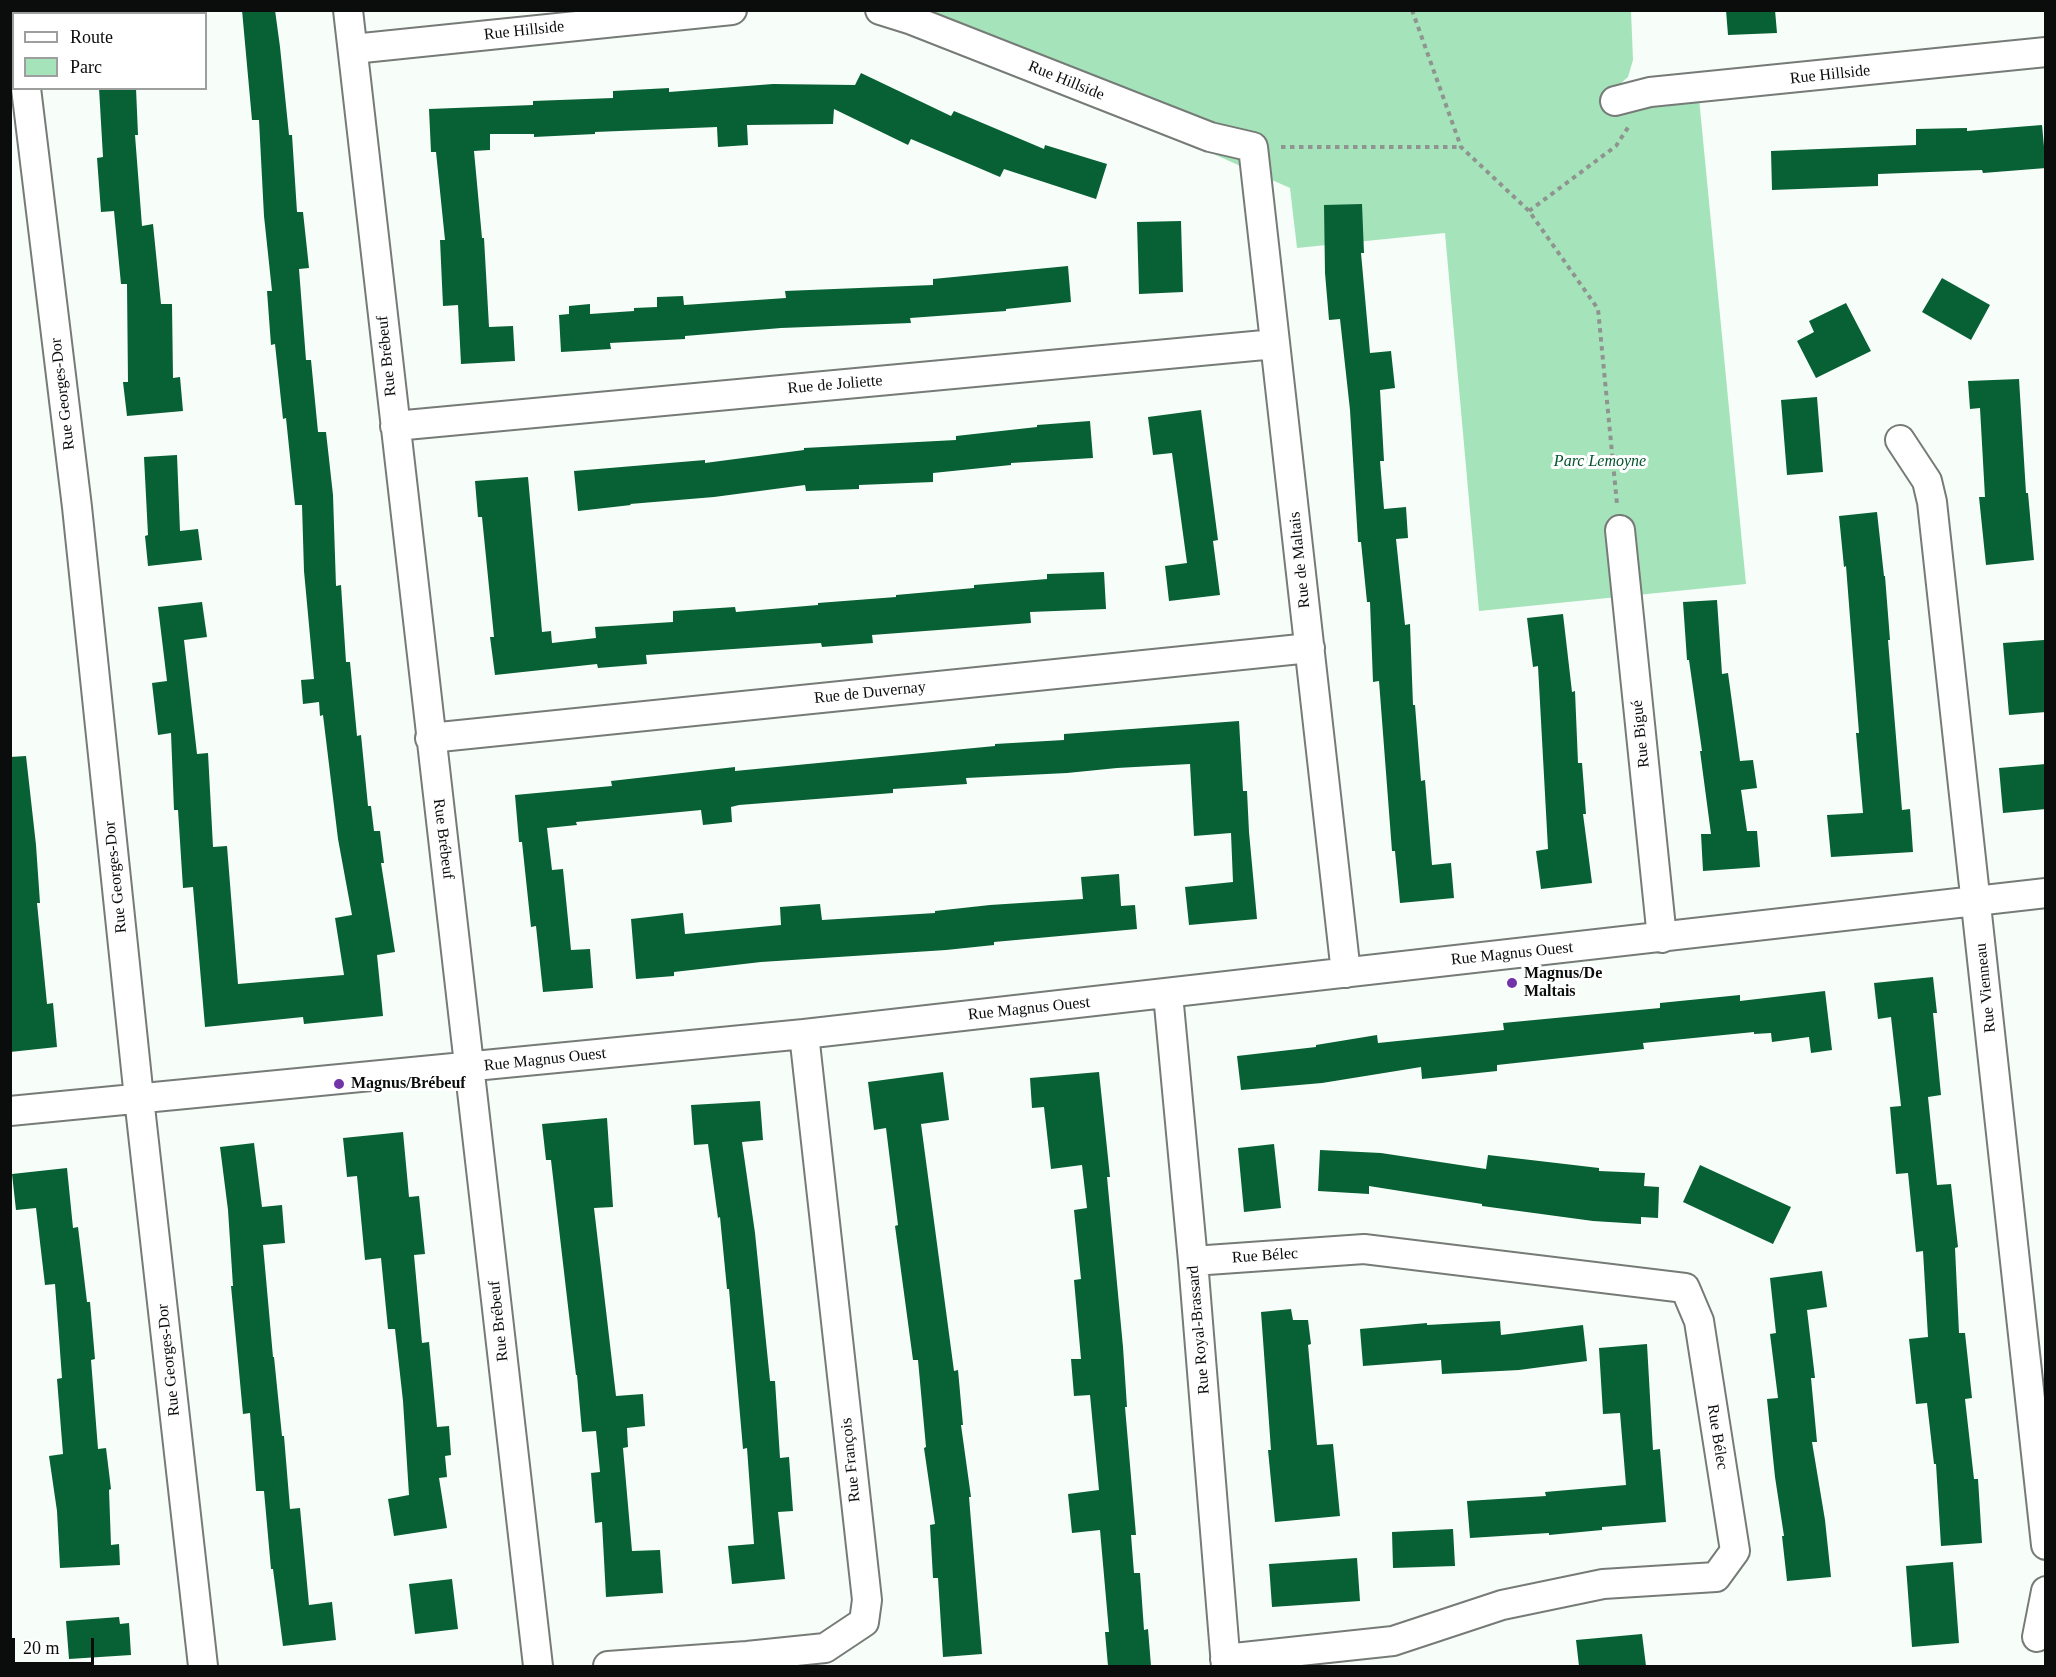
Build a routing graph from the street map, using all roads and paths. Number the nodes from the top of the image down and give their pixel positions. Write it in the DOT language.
graph roads {
  1 [pos="348,10"];
  2 [pos="732,10"];
  3 [pos="880,10"];
  4 [pos="1412,10"];
  5 [pos="353,49"];
  6 [pos="2046,52"];
  7 [pos="26,90"];
  8 [pos="1650,92"];
  9 [pos="1615,101"];
  10 [pos="1253,147"];
  11 [pos="1461,147"];
  12 [pos="1529,211"];
  13 [pos="1275,344"];
  14 [pos="394,426"];
  15 [pos="1900,440"];
  16 [pos="1620,530"];
  17 [pos="1310,648"];
  18 [pos="430,738"];
  19 [pos="2046,893"];
  20 [pos="1976,901"];
  21 [pos="1662,938"];
  22 [pos="1346,973"];
  23 [pos="1168,994"];
  24 [pos="804,1034"];
  25 [pos="471,1068"];
  26 [pos="139,1098"];
  27 [pos="10,1111"];
  28 [pos="1193,1261"];
  29 [pos="2046,1545"];
  30 [pos="2046,1591"];
  31 [pos="2037,1637"];
  32 [pos="1225,1663"];
  33 [pos="203,1666"];
  34 [pos="538,1666"];
  35 [pos="608,1666"];
  1 -- 5 [label="street, Rue Brébeuf"];
  2 -- 5 [label="street, Rue Hillside"];
  3 -- 10 [label="street, Rue Hillside"];
  4 -- 11 [label="path"];
  5 -- 14 [label="street, Rue Brébeuf"];
  6 -- 8 [label="street, Rue Hillside"];
  7 -- 26 [label="street, Rue Georges-Dor"];
  8 -- 9 [label="street, Rue Hillside"];
  8 -- 12 [label="path"];
  10 -- 11 [label="path"];
  10 -- 13 [label="street, Rue de Maltais"];
  11 -- 12 [label="path"];
  12 -- 16 [label="path"];
  13 -- 14 [label="street, Rue de Joliette"];
  13 -- 17 [label="street, Rue de Maltais"];
  14 -- 18 [label="street, Rue Brébeuf"];
  15 -- 20 [label="street, Rue Vienneau"];
  16 -- 21 [label="street, Rue Bigué"];
  17 -- 18 [label="street, Rue de Duvernay"];
  17 -- 22 [label="street, Rue de Maltais"];
  18 -- 25 [label="street, Rue Brébeuf"];
  19 -- 20 [label="street, Rue Magnus Ouest"];
  20 -- 21 [label="street, Rue Magnus Ouest"];
  20 -- 29 [label="street, Rue Vienneau"];
  21 -- 22 [label="street, Rue Magnus Ouest"];
  22 -- 23 [label="street, Rue Magnus Ouest"];
  23 -- 24 [label="street, Rue Magnus Ouest"];
  23 -- 28 [label="street, Rue Royal-Brassard"];
  24 -- 25 [label="street, Rue Magnus Ouest"];
  24 -- 35 [label="street, Rue François"];
  25 -- 26 [label="street, Rue Magnus Ouest"];
  25 -- 34 [label="street, Rue Brébeuf"];
  26 -- 27 [label="street, Rue Magnus Ouest"];
  26 -- 33 [label="street, Rue Georges-Dor"];
  28 -- 32 [label="street, Rue Royal-Brassard"];
  28 -- 32 [label="street, Rue Bélec"];
  30 -- 31 [label="street"];
}
